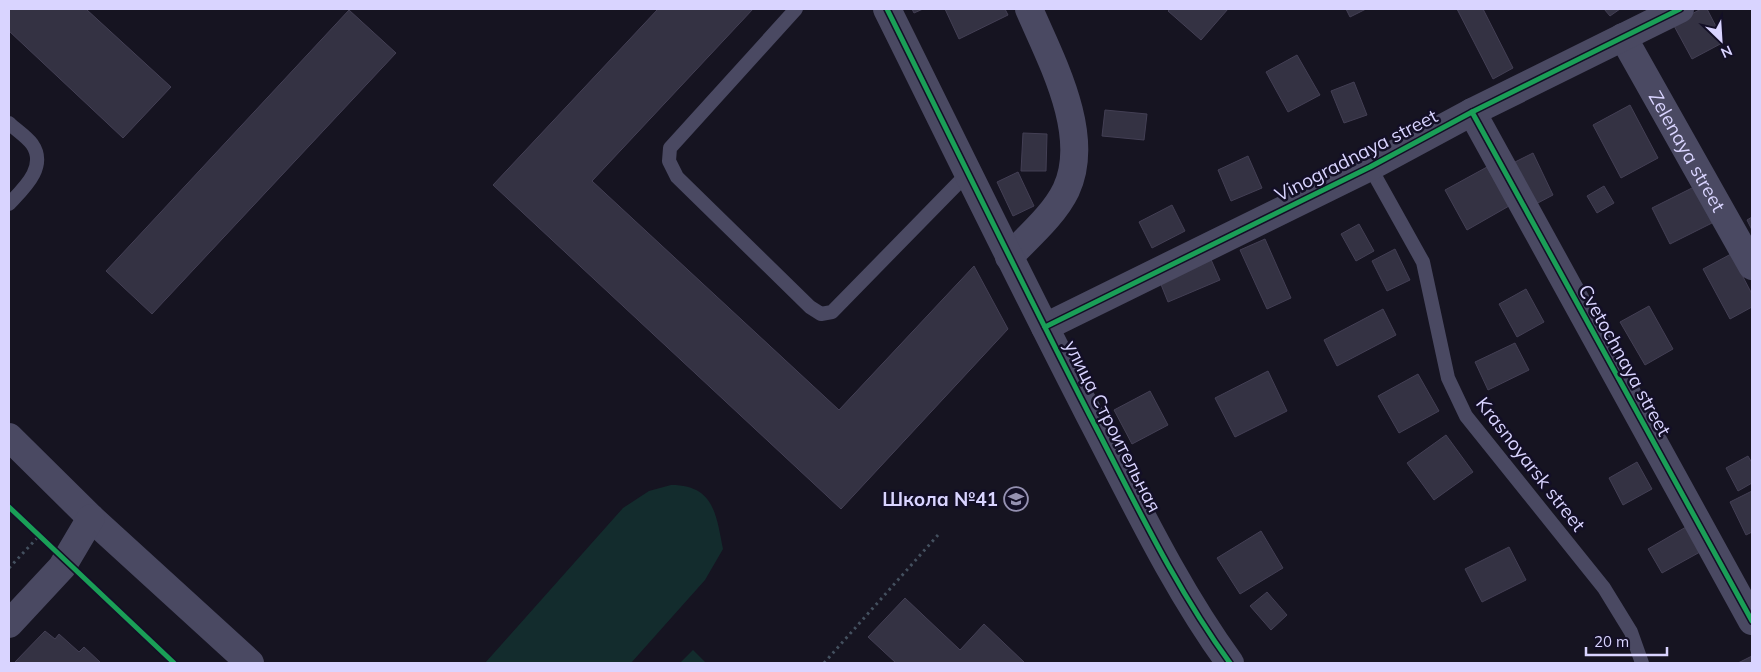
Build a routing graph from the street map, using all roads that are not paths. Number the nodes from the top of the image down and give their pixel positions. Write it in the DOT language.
graph roads {
  1 [pos="796,9"];
  2 [pos="887,9"];
  3 [pos="1029,9"];
  4 [pos="1680,9"];
  5 [pos="1623,37"];
  6 [pos="1472,112"];
  7 [pos="9,123"];
  8 [pos="1370,167"];
  9 [pos="968,173"];
  10 [pos="9,204"];
  11 [pos="1009,257"];
  12 [pos="1752,266"];
  13 [pos="1045,327"];
  14 [pos="9,437"];
  15 [pos="91,518"];
  16 [pos="1752,622"];
  17 [pos="9,624"];
  18 [pos="250,663"];
  19 [pos="1230,663"];
  20 [pos="1642,663"];
  1 -- 9 [label="lane"];
  2 -- 9 [label="street, улица Строительная"];
  3 -- 11 [label="street"];
  4 -- 5 [label="street, Vinogradnaya street"];
  5 -- 6 [label="street, Vinogradnaya street"];
  5 -- 12 [label="street, Zelenaya street"];
  6 -- 8 [label="street, Vinogradnaya street"];
  6 -- 16 [label="street, Cvetochnaya street"];
  7 -- 10 [label="lane"];
  8 -- 13 [label="street, Vinogradnaya street"];
  8 -- 20 [label="lane, Krasnoyarsk street"];
  9 -- 11 [label="street, улица Строительная"];
  11 -- 13 [label="street, улица Строительная"];
  13 -- 19 [label="street, улица Строительная"];
  14 -- 15 [label="street"];
  15 -- 17 [label="street"];
  15 -- 18 [label="street"];
}
